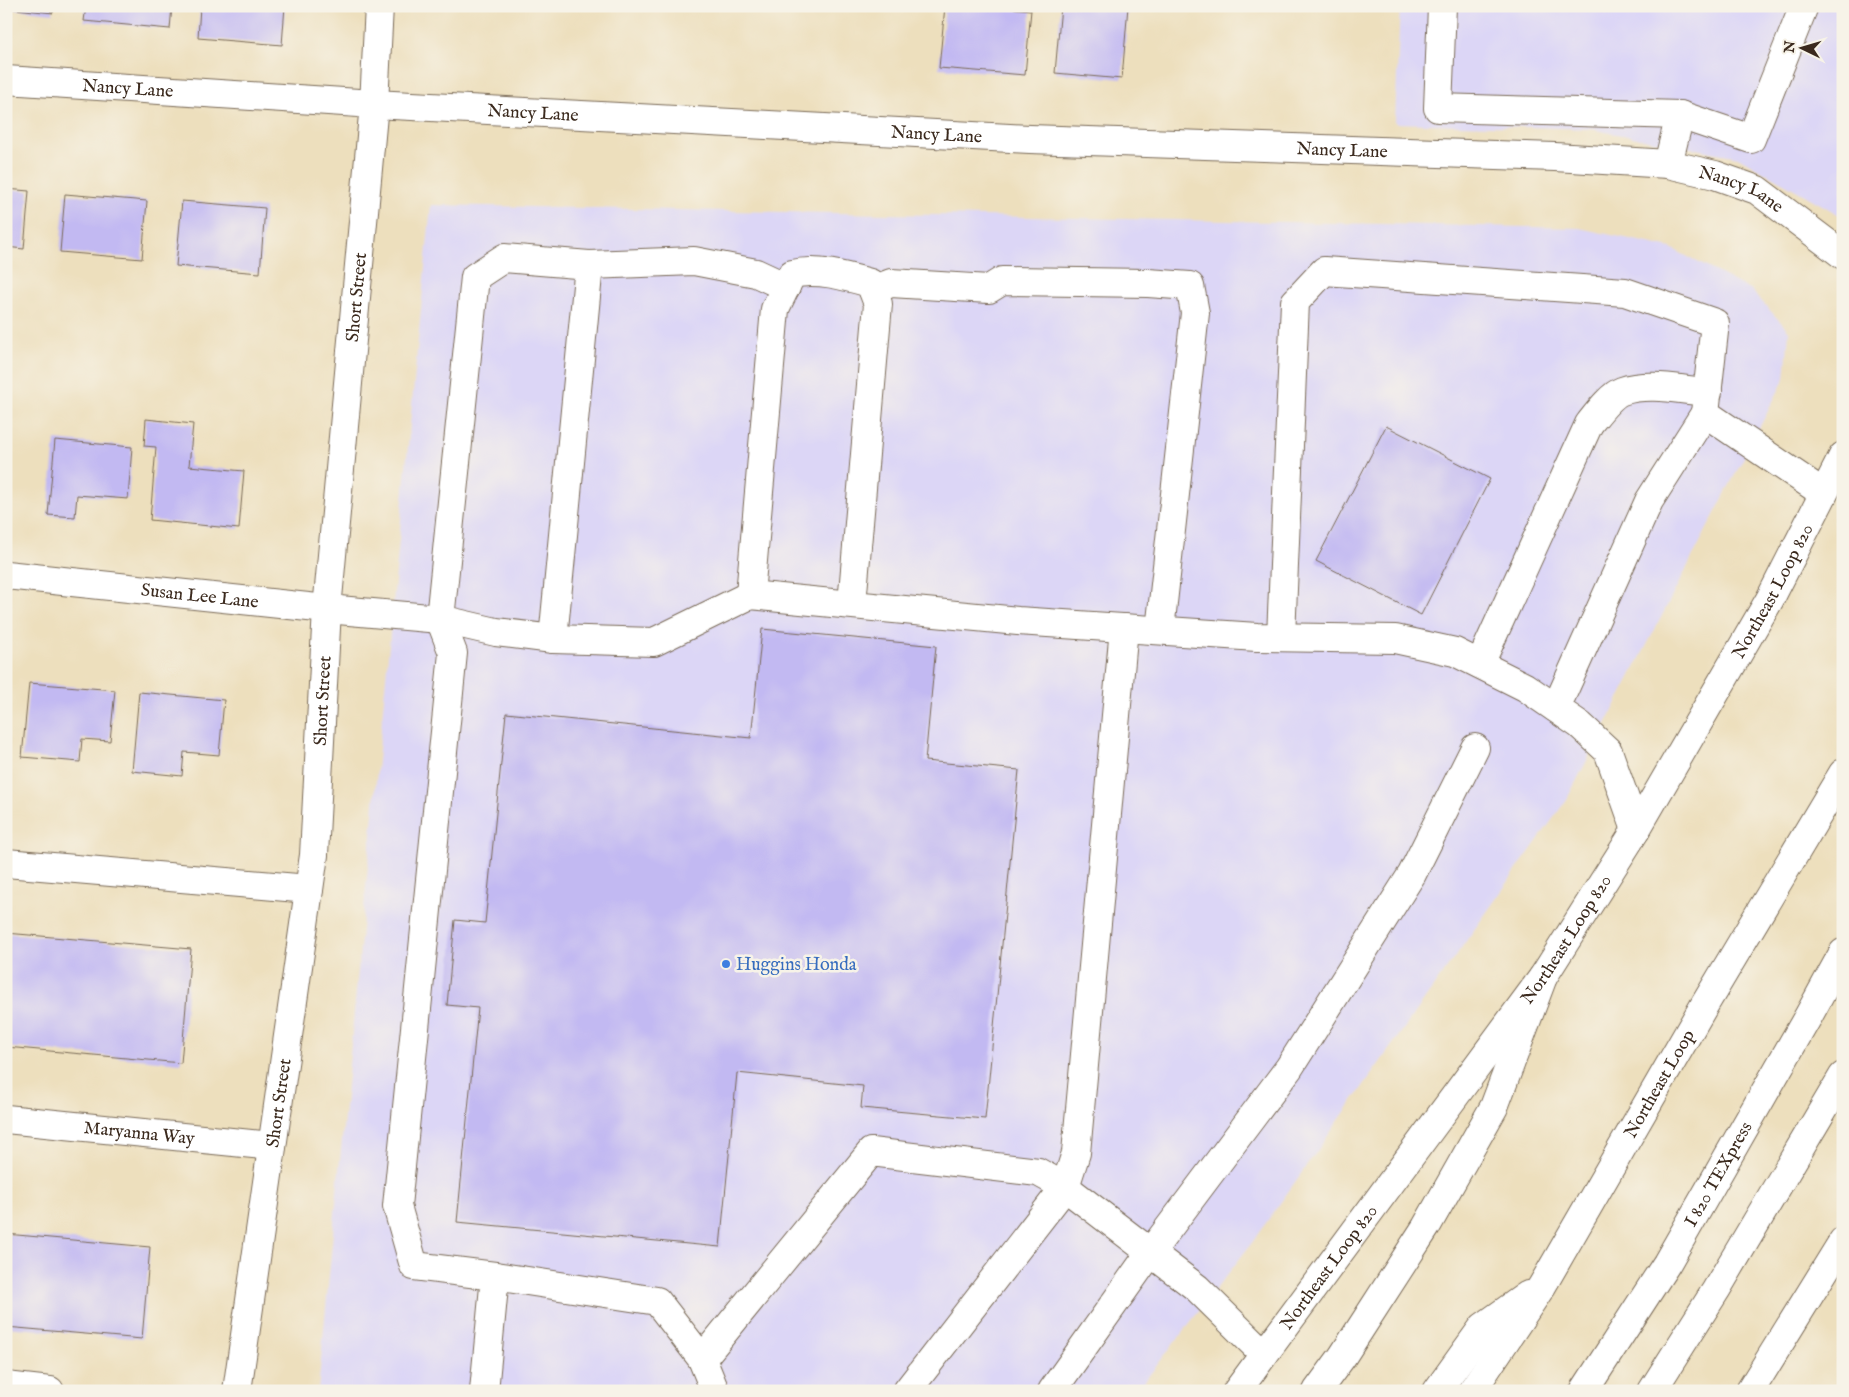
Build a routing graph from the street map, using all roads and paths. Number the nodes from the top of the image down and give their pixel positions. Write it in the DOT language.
graph roads {
  1 [pos="379,6"];
  2 [pos="1442,6"];
  3 [pos="1804,6"];
  4 [pos="6,80"];
  5 [pos="374,104"];
  6 [pos="1680,115"];
  7 [pos="1668,164"];
  8 [pos="1843,255"];
  9 [pos="589,265"];
  10 [pos="786,287"];
  11 [pos="874,290"];
  12 [pos="1706,403"];
  13 [pos="1843,456"];
  14 [pos="1823,493"];
  15 [pos="6,575"];
  16 [pos="750,594"];
  17 [pos="852,604"];
  18 [pos="326,609"];
  19 [pos="440,618"];
  20 [pos="1124,628"];
  21 [pos="1160,630"];
  22 [pos="1281,637"];
  23 [pos="553,639"];
  24 [pos="1480,664"];
  25 [pos="1556,708"];
  26 [pos="1475,748"];
  27 [pos="1843,773"];
  28 [pos="1636,830"];
  29 [pos="6,863"];
  30 [pos="309,889"];
  31 [pos="1843,953"];
  32 [pos="1543,976"];
  33 [pos="1843,1076"];
  34 [pos="6,1118"];
  35 [pos="272,1146"];
  36 [pos="1065,1187"];
  37 [pos="1843,1241"];
  38 [pos="1150,1253"];
  39 [pos="495,1276"];
  40 [pos="1542,1286"];
  41 [pos="1264,1354"];
  42 [pos="702,1359"];
  43 [pos="6,1386"];
  44 [pos="50,1391"];
  45 [pos="237,1391"];
  46 [pos="484,1391"];
  47 [pos="715,1391"];
  48 [pos="907,1391"];
  49 [pos="1052,1391"];
  50 [pos="1237,1391"];
  51 [pos="1316,1391"];
  52 [pos="1437,1391"];
  53 [pos="1472,1391"];
  54 [pos="1584,1391"];
  55 [pos="1652,1391"];
  56 [pos="1750,1391"];
  1 -- 5 [label="main road, Short Street"];
  2 -- 6 [label="main road"];
  3 -- 6 [label="main road"];
  4 -- 5 [label="main road, Nancy Lane"];
  5 -- 7 [label="main road, Nancy Lane"];
  5 -- 18 [label="main road, Short Street"];
  6 -- 7 [label="main road"];
  7 -- 8 [label="main road, Nancy Lane"];
  9 -- 10 [label="main road"];
  9 -- 19 [label="main road"];
  9 -- 23 [label="main road"];
  10 -- 11 [label="main road"];
  10 -- 16 [label="main road"];
  11 -- 17 [label="main road"];
  11 -- 21 [label="main road"];
  12 -- 14 [label="main road"];
  12 -- 22 [label="main road"];
  12 -- 24 [label="main road"];
  12 -- 25 [label="main road"];
  13 -- 14 [label="main road, Northeast Loop 820"];
  14 -- 28 [label="main road, Northeast Loop 820"];
  15 -- 18 [label="main road, Susan Lee Lane"];
  16 -- 17 [label="main road"];
  16 -- 23 [label="main road, Susan Lee Lane"];
  17 -- 20 [label="main road"];
  18 -- 19 [label="main road, Susan Lee Lane"];
  18 -- 30 [label="main road, Short Street"];
  19 -- 23 [label="main road, Susan Lee Lane"];
  19 -- 39 [label="main road"];
  20 -- 21 [label="main road"];
  20 -- 36 [label="main road"];
  21 -- 22 [label="main road"];
  22 -- 24 [label="main road"];
  24 -- 25 [label="main road"];
  25 -- 28 [label="main road"];
  26 -- 38 [label="main road"];
  27 -- 40 [label="main road, Northeast Loop"];
  28 -- 32 [label="main road, Northeast Loop 820"];
  29 -- 30 [label="main road"];
  30 -- 35 [label="main road, Short Street"];
  31 -- 54 [label="main road, I 820 TEXpress"];
  32 -- 41 [label="main road, Northeast Loop 820"];
  32 -- 51 [label="main road"];
  33 -- 55 [label="main road"];
  34 -- 35 [label="main road, Maryanna Way"];
  35 -- 45 [label="main road, Short Street"];
  36 -- 38 [label="main road"];
  36 -- 42 [label="main road"];
  36 -- 48 [label="main road"];
  37 -- 56 [label="main road"];
  38 -- 41 [label="main road"];
  38 -- 49 [label="main road"];
  39 -- 42 [label="main road"];
  39 -- 46 [label="main road"];
  40 -- 52 [label="main road"];
  40 -- 53 [label="main road, Northeast Loop"];
  41 -- 50 [label="main road, Northeast Loop 820"];
  42 -- 47 [label="main road"];
  43 -- 44 [label="main road"];
}
